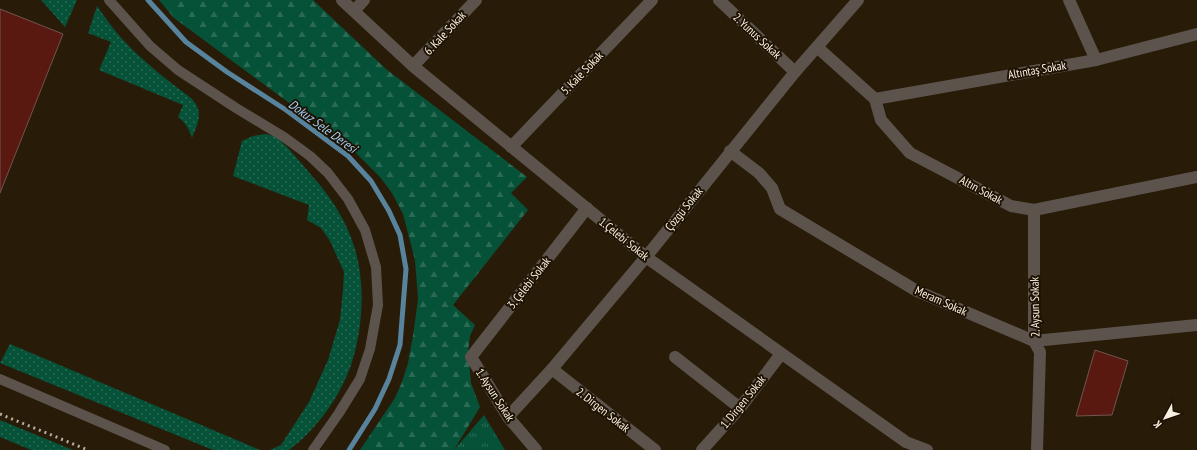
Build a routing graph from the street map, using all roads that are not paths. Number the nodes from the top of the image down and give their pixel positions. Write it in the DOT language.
graph roads {
  1 [pos="109,0"];
  2 [pos="342,0"];
  3 [pos="364,0"];
  4 [pos="476,0"];
  5 [pos="652,0"];
  6 [pos="719,0"];
  7 [pos="858,0"];
  8 [pos="1069,0"];
  9 [pos="354,11"];
  10 [pos="1197,34"];
  11 [pos="817,47"];
  12 [pos="1096,60"];
  13 [pos="414,66"];
  14 [pos="795,72"];
  15 [pos="875,99"];
  16 [pos="511,147"];
  17 [pos="730,151"];
  18 [pos="1197,177"];
  19 [pos="587,208"];
  20 [pos="1034,210"];
  21 [pos="646,257"];
  22 [pos="1197,325"];
  23 [pos="1034,341"];
  24 [pos="781,354"];
  25 [pos="471,357"];
  26 [pos="675,357"];
  27 [pos="552,369"];
  28 [pos="0,379"];
  29 [pos="740,408"];
  30 [pos="508,417"];
  31 [pos="165,450"];
  32 [pos="313,450"];
  33 [pos="536,450"];
  34 [pos="655,450"];
  35 [pos="702,450"];
  36 [pos="927,450"];
  37 [pos="1037,450"];
  1 -- 32 [label="lane"];
  2 -- 9 [label="street, 1.Çelebi Sokak"];
  3 -- 9 [label="street"];
  4 -- 13 [label="street, 6. Kale Sokak"];
  5 -- 16 [label="street, 5. Kale Sokak"];
  6 -- 14 [label="street, 2. Yunus Sokak"];
  7 -- 11 [label="street, Çözgü Sokak"];
  8 -- 12 [label="street"];
  9 -- 13 [label="street, 1.Çelebi Sokak"];
  10 -- 12 [label="street, Altıntaş Sokak"];
  11 -- 14 [label="street, Çözgü Sokak"];
  11 -- 15 [label="street"];
  12 -- 15 [label="street, Altıntaş Sokak"];
  13 -- 16 [label="street, 1.Çelebi Sokak"];
  14 -- 17 [label="street, Çözgü Sokak"];
  15 -- 20 [label="street, Altın Sokak"];
  16 -- 19 [label="street, 1.Çelebi Sokak"];
  17 -- 21 [label="street, Çözgü Sokak"];
  17 -- 23 [label="street, Meram Sokak"];
  18 -- 20 [label="street, Altın Sokak"];
  19 -- 21 [label="street, 1.Çelebi Sokak"];
  19 -- 25 [label="street, 3. Çelebi Sokak"];
  20 -- 23 [label="street, 2. Aysun Sokak"];
  21 -- 24 [label="street, 1.Çelebi Sokak"];
  21 -- 27 [label="street, Çözgü Sokak"];
  22 -- 23 [label="street, Meram Sokak"];
  23 -- 37 [label="street, 2. Aysun Sokak"];
  24 -- 29 [label="street, 1. Dirgen Sokak"];
  24 -- 36 [label="street, 1.Çelebi Sokak"];
  25 -- 30 [label="street, 1. Aysun Sokak"];
  26 -- 29 [label="street"];
  27 -- 30 [label="street, Çözgü Sokak"];
  27 -- 34 [label="street, 2. Dirgen Sokak"];
  28 -- 31 [label="lane"];
  29 -- 35 [label="street, 1. Dirgen Sokak"];
  30 -- 33 [label="street, 1. Aysun Sokak"];
}
